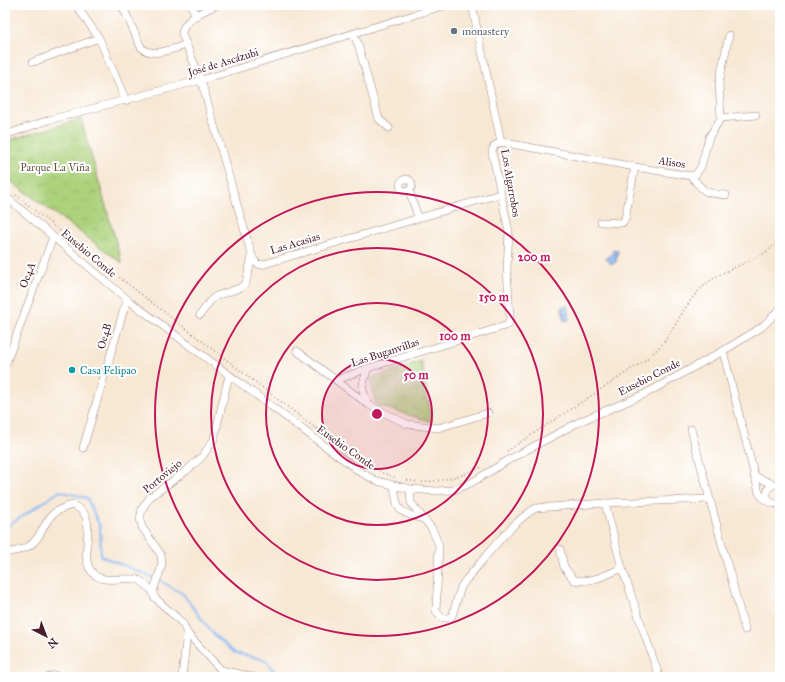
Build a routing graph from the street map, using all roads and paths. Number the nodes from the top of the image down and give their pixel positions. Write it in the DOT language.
graph roads {
  1 [pos="76,5"];
  2 [pos="122,5"];
  3 [pos="191,5"];
  4 [pos="216,5"];
  5 [pos="446,5"];
  6 [pos="472,5"];
  7 [pos="196,16"];
  8 [pos="353,34"];
  9 [pos="729,35"];
  10 [pos="99,38"];
  11 [pos="187,45"];
  12 [pos="33,62"];
  13 [pos="200,80"];
  14 [pos="126,101"];
  15 [pos="756,115"];
  16 [pos="721,118"];
  17 [pos="389,128"];
  18 [pos="5,135"];
  19 [pos="501,142"];
  20 [pos="635,167"];
  21 [pos="691,176"];
  22 [pos="409,190"];
  23 [pos="500,194"];
  24 [pos="726,194"];
  25 [pos="5,196"];
  26 [pos="418,217"];
  27 [pos="601,222"];
  28 [pos="53,237"];
  29 [pos="252,256"];
  30 [pos="128,300"];
  31 [pos="780,310"];
  32 [pos="200,315"];
  33 [pos="508,324"];
  34 [pos="297,351"];
  35 [pos="723,351"];
  36 [pos="5,366"];
  37 [pos="368,368"];
  38 [pos="229,375"];
  39 [pos="337,380"];
  40 [pos="369,405"];
  41 [pos="488,413"];
  42 [pos="691,429"];
  43 [pos="83,448"];
  44 [pos="754,476"];
  45 [pos="777,484"];
  46 [pos="394,486"];
  47 [pos="410,489"];
  48 [pos="710,499"];
  49 [pos="770,502"];
  50 [pos="605,503"];
  51 [pos="780,504"];
  52 [pos="423,519"];
  53 [pos="560,549"];
  54 [pos="5,553"];
  55 [pos="622,568"];
  56 [pos="153,592"];
  57 [pos="745,630"];
  58 [pos="187,633"];
  59 [pos="658,673"];
  60 [pos="182,677"];
  61 [pos="253,677"];
  1 -- 10 [label="street"];
  2 -- 11 [label="street"];
  3 -- 7 [label="street"];
  4 -- 7 [label="street"];
  5 -- 8 [label="street, José de Ascázubi"];
  6 -- 19 [label="street, Los Algarrobos"];
  7 -- 11 [label="street"];
  8 -- 13 [label="street, José de Ascázubi"];
  8 -- 17 [label="street"];
  9 -- 16 [label="street"];
  10 -- 12 [label="street"];
  10 -- 14 [label="street"];
  11 -- 13 [label="street"];
  13 -- 14 [label="street, José de Ascázubi"];
  13 -- 29 [label="street"];
  14 -- 18 [label="street, José de Ascázubi"];
  15 -- 16 [label="street"];
  16 -- 21 [label="street, Alisos"];
  19 -- 20 [label="street, Alisos"];
  19 -- 23 [label="street, Los Algarrobos"];
  20 -- 21 [label="street, Alisos"];
  20 -- 27 [label="street"];
  21 -- 24 [label="street"];
  22 -- 26 [label="street"];
  23 -- 26 [label="street, Las Acasias"];
  23 -- 33 [label="street, Los Algarrobos"];
  25 -- 28 [label="street, Eusebio Conde"];
  26 -- 29 [label="street, Las Acasias"];
  28 -- 30 [label="street, Eusebio Conde"];
  28 -- 36 [label="street, Oe4A"];
  29 -- 32 [label="street"];
  30 -- 38 [label="street, Eusebio Conde"];
  30 -- 43 [label="street, Oe4B"];
  31 -- 35 [label="street, Eusebio Conde"];
  33 -- 37 [label="street, Las Buganvillas"];
  34 -- 39 [label="street"];
  35 -- 44 [label="street"];
  35 -- 47 [label="street, Eusebio Conde"];
  37 -- 39 [label="street, Las Buganvillas"];
  37 -- 40 [label="street"];
  38 -- 46 [label="street, Eusebio Conde"];
  38 -- 56 [label="street, Portoviejo"];
  39 -- 40 [label="street"];
  40 -- 41 [label="street"];
  42 -- 48 [label="street"];
  44 -- 45 [label="street"];
  44 -- 49 [label="street"];
  45 -- 49 [label="street"];
  46 -- 47 [label="street, Eusebio Conde"];
  46 -- 52 [label="street"];
  47 -- 52 [label="street"];
  48 -- 50 [label="street"];
  48 -- 57 [label="street"];
  49 -- 51 [label="street"];
  50 -- 52 [label="street"];
  50 -- 55 [label="street"];
  53 -- 55 [label="street"];
  54 -- 56 [label="street"];
  55 -- 59 [label="street"];
  56 -- 58 [label="street"];
  58 -- 60 [label="street"];
  58 -- 61 [label="street"];
}
